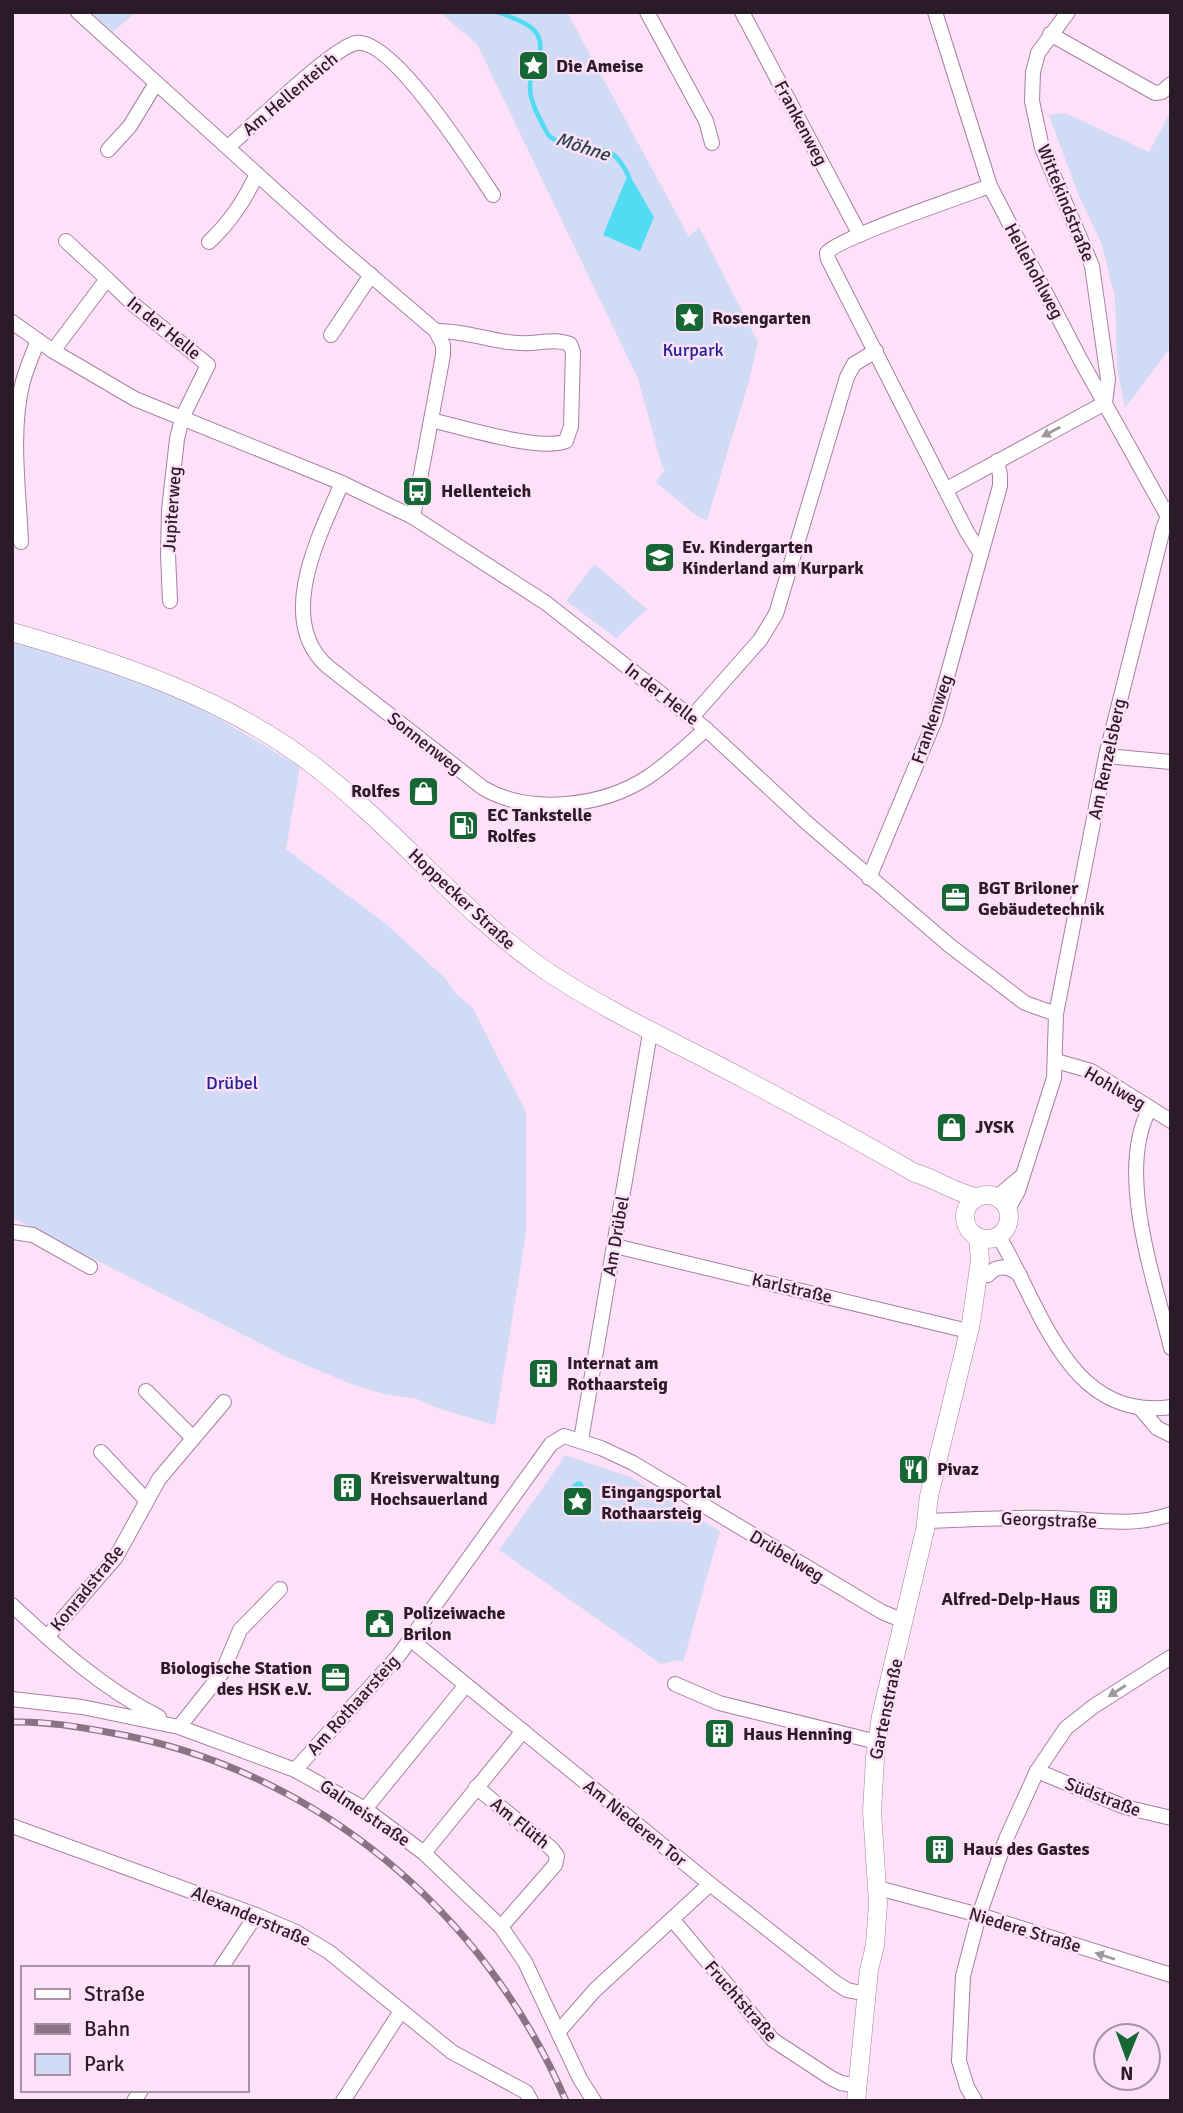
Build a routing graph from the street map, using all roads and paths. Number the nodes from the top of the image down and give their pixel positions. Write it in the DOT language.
graph roads {
  1 [pos="78,12"];
  2 [pos="647,12"];
  3 [pos="742,12"];
  4 [pos="935,12"];
  5 [pos="1068,12"];
  6 [pos="1050,34"];
  7 [pos="156,83"];
  8 [pos="1171,85"];
  9 [pos="712,143"];
  10 [pos="228,147"];
  11 [pos="108,150"];
  12 [pos="257,174"];
  13 [pos="990,186"];
  14 [pos="493,195"];
  15 [pos="860,235"];
  16 [pos="66,241"];
  17 [pos="209,242"];
  18 [pos="371,275"];
  19 [pos="107,279"];
  20 [pos="12,322"];
  21 [pos="436,331"];
  22 [pos="331,335"];
  23 [pos="38,340"];
  24 [pos="53,351"];
  25 [pos="876,351"];
  26 [pos="1105,403"];
  27 [pos="182,418"];
  28 [pos="431,420"];
  29 [pos="997,461"];
  30 [pos="342,483"];
  31 [pos="947,489"];
  32 [pos="1169,511"];
  33 [pos="413,517"];
  34 [pos="21,542"];
  35 [pos="981,554"];
  36 [pos="170,600"];
  37 [pos="12,632"];
  38 [pos="692,717"];
  39 [pos="706,729"];
  40 [pos="1106,756"];
  41 [pos="1171,762"];
  42 [pos="869,878"];
  43 [pos="1056,1014"];
  44 [pos="650,1033"];
  45 [pos="1056,1061"];
  46 [pos="1150,1108"];
  47 [pos="1171,1121"];
  48 [pos="915,1173"];
  49 [pos="977,1197"];
  50 [pos="1003,1203"];
  51 [pos="965,1218"];
  52 [pos="13,1233"];
  53 [pos="990,1238"];
  54 [pos="615,1246"];
  55 [pos="90,1266"];
  56 [pos="988,1275"];
  57 [pos="1020,1275"];
  58 [pos="969,1327"];
  59 [pos="1171,1348"];
  60 [pos="146,1391"];
  61 [pos="224,1402"];
  62 [pos="1171,1407"];
  63 [pos="1140,1408"];
  64 [pos="1171,1435"];
  65 [pos="559,1437"];
  66 [pos="193,1438"];
  67 [pos="581,1440"];
  68 [pos="101,1452"];
  69 [pos="146,1500"];
  70 [pos="1171,1514"];
  71 [pos="927,1521"];
  72 [pos="280,1589"];
  73 [pos="12,1605"];
  74 [pos="904,1621"];
  75 [pos="47,1637"];
  76 [pos="410,1639"];
  77 [pos="1171,1657"];
  78 [pos="675,1684"];
  79 [pos="466,1685"];
  80 [pos="12,1699"];
  81 [pos="179,1727"];
  82 [pos="523,1731"];
  83 [pos="877,1741"];
  84 [pos="295,1770"];
  85 [pos="1037,1771"];
  86 [pos="476,1787"];
  87 [pos="365,1809"];
  88 [pos="1171,1818"];
  89 [pos="12,1826"];
  90 [pos="424,1853"];
  91 [pos="710,1884"];
  92 [pos="878,1888"];
  93 [pos="256,1915"];
  94 [pos="979,1915"];
  95 [pos="672,1919"];
  96 [pos="501,1927"];
  97 [pos="223,1966"];
  98 [pos="1171,1975"];
  99 [pos="867,1994"];
  100 [pos="401,2011"];
  101 [pos="559,2031"];
  102 [pos="857,2093"];
  103 [pos="343,2101"];
  104 [pos="531,2101"];
  105 [pos="594,2101"];
  106 [pos="975,2101"];
  1 -- 7 [label="street, Am Hellenteich"];
  2 -- 9 [label="street"];
  3 -- 15 [label="street, Frankenweg"];
  4 -- 13 [label="street, Hellehohlweg"];
  5 -- 6 [label="street, Wittekindstraße"];
  6 -- 8 [label="street"];
  6 -- 26 [label="street, Wittekindstraße"];
  7 -- 10 [label="street, Am Hellenteich"];
  7 -- 11 [label="street"];
  10 -- 12 [label="street, Am Hellenteich"];
  10 -- 14 [label="street, Am Hellenteich"];
  12 -- 17 [label="street"];
  12 -- 18 [label="street, Am Hellenteich"];
  13 -- 15 [label="street"];
  13 -- 26 [label="street, Hellehohlweg"];
  15 -- 25 [label="street"];
  16 -- 19 [label="street, In der Helle"];
  18 -- 21 [label="street, Am Hellenteich"];
  18 -- 22 [label="street"];
  19 -- 24 [label="street"];
  19 -- 27 [label="street, In der Helle"];
  20 -- 23 [label="street, In der Helle"];
  21 -- 28 [label="street"];
  21 -- 28 [label="street"];
  23 -- 24 [label="street, In der Helle"];
  23 -- 34 [label="street"];
  24 -- 27 [label="street, In der Helle"];
  25 -- 31 [label="street"];
  25 -- 38 [label="street"];
  26 -- 29 [label="street, one-way"];
  26 -- 32 [label="street, Hellehohlweg"];
  27 -- 30 [label="street, In der Helle"];
  27 -- 36 [label="street, Jupiterweg"];
  28 -- 33 [label="street"];
  29 -- 31 [label="street"];
  29 -- 35 [label="street, Frankenweg"];
  30 -- 33 [label="street, In der Helle"];
  30 -- 39 [label="street, Sonnenweg"];
  31 -- 35 [label="street"];
  32 -- 40 [label="street, Am Renzelsberg"];
  33 -- 38 [label="street, In der Helle"];
  35 -- 42 [label="street, Frankenweg"];
  37 -- 44 [label="street, Hoppecker Straße"];
  38 -- 39 [label="street, In der Helle"];
  39 -- 42 [label="street, In der Helle"];
  40 -- 41 [label="street"];
  40 -- 43 [label="street, Am Renzelsberg"];
  42 -- 43 [label="street, In der Helle"];
  43 -- 45 [label="street"];
  44 -- 48 [label="street, Hoppecker Straße"];
  44 -- 54 [label="street, Am Drübel"];
  45 -- 46 [label="street, Hohlweg"];
  45 -- 50 [label="street"];
  46 -- 47 [label="street, Hohlweg"];
  46 -- 59 [label="street"];
  48 -- 49 [label="street, Hoppecker Straße"];
  48 -- 51 [label="street, Hoppecker Straße"];
  49 -- 50 [label="street"];
  49 -- 51 [label="street"];
  50 -- 53 [label="street"];
  51 -- 53 [label="street"];
  52 -- 55 [label="street"];
  53 -- 56 [label="street, Gartenstraße"];
  53 -- 57 [label="street"];
  53 -- 58 [label="street, Gartenstraße"];
  54 -- 58 [label="street, Karlstraße"];
  54 -- 67 [label="street, Am Drübel"];
  56 -- 57 [label="street"];
  56 -- 58 [label="street, Gartenstraße"];
  57 -- 63 [label="street"];
  58 -- 71 [label="street, Gartenstraße"];
  60 -- 66 [label="street"];
  61 -- 66 [label="street, Konradstraße"];
  62 -- 63 [label="street"];
  63 -- 64 [label="street"];
  65 -- 67 [label="street, Drübelweg"];
  65 -- 76 [label="street, Am Rothaarsteig"];
  66 -- 69 [label="street, Konradstraße"];
  67 -- 74 [label="street, Drübelweg"];
  68 -- 69 [label="street"];
  69 -- 75 [label="street, Konradstraße"];
  70 -- 71 [label="street, Georgstraße"];
  71 -- 74 [label="street, Gartenstraße"];
  72 -- 81 [label="street"];
  73 -- 75 [label="street"];
  74 -- 83 [label="street, Gartenstraße"];
  75 -- 81 [label="street"];
  76 -- 79 [label="street, Am Niederen Tor"];
  76 -- 84 [label="street, Am Rothaarsteig"];
  77 -- 85 [label="street, one-way"];
  78 -- 83 [label="street"];
  79 -- 82 [label="street, Am Niederen Tor"];
  79 -- 87 [label="street"];
  80 -- 81 [label="street, Galmeistraße"];
  81 -- 84 [label="street, Galmeistraße"];
  82 -- 86 [label="street, Am Flüth"];
  82 -- 91 [label="street, Am Niederen Tor"];
  83 -- 92 [label="street, Gartenstraße"];
  84 -- 87 [label="street, Galmeistraße"];
  85 -- 88 [label="street, Südstraße"];
  85 -- 94 [label="street"];
  86 -- 90 [label="street, Am Flüth"];
  86 -- 96 [label="street, Am Flüth"];
  87 -- 90 [label="street, Galmeistraße"];
  89 -- 93 [label="street, Alexanderstraße"];
  90 -- 96 [label="street, Galmeistraße"];
  91 -- 95 [label="street"];
  91 -- 99 [label="street, Am Niederen Tor"];
  92 -- 94 [label="street, Niedere Straße"];
  92 -- 99 [label="street, Gartenstraße"];
  93 -- 97 [label="street"];
  93 -- 100 [label="street, Alexanderstraße"];
  98 -- 94 [label="street, Niedere Straße, one-way"];
  94 -- 106 [label="street"];
  95 -- 101 [label="street"];
  95 -- 102 [label="street, Fruchtstraße"];
  96 -- 101 [label="street, Galmeistraße"];
  99 -- 102 [label="street, Gartenstraße"];
  100 -- 103 [label="street"];
  100 -- 104 [label="street, Alexanderstraße"];
  101 -- 105 [label="street, Galmeistraße"];
}
